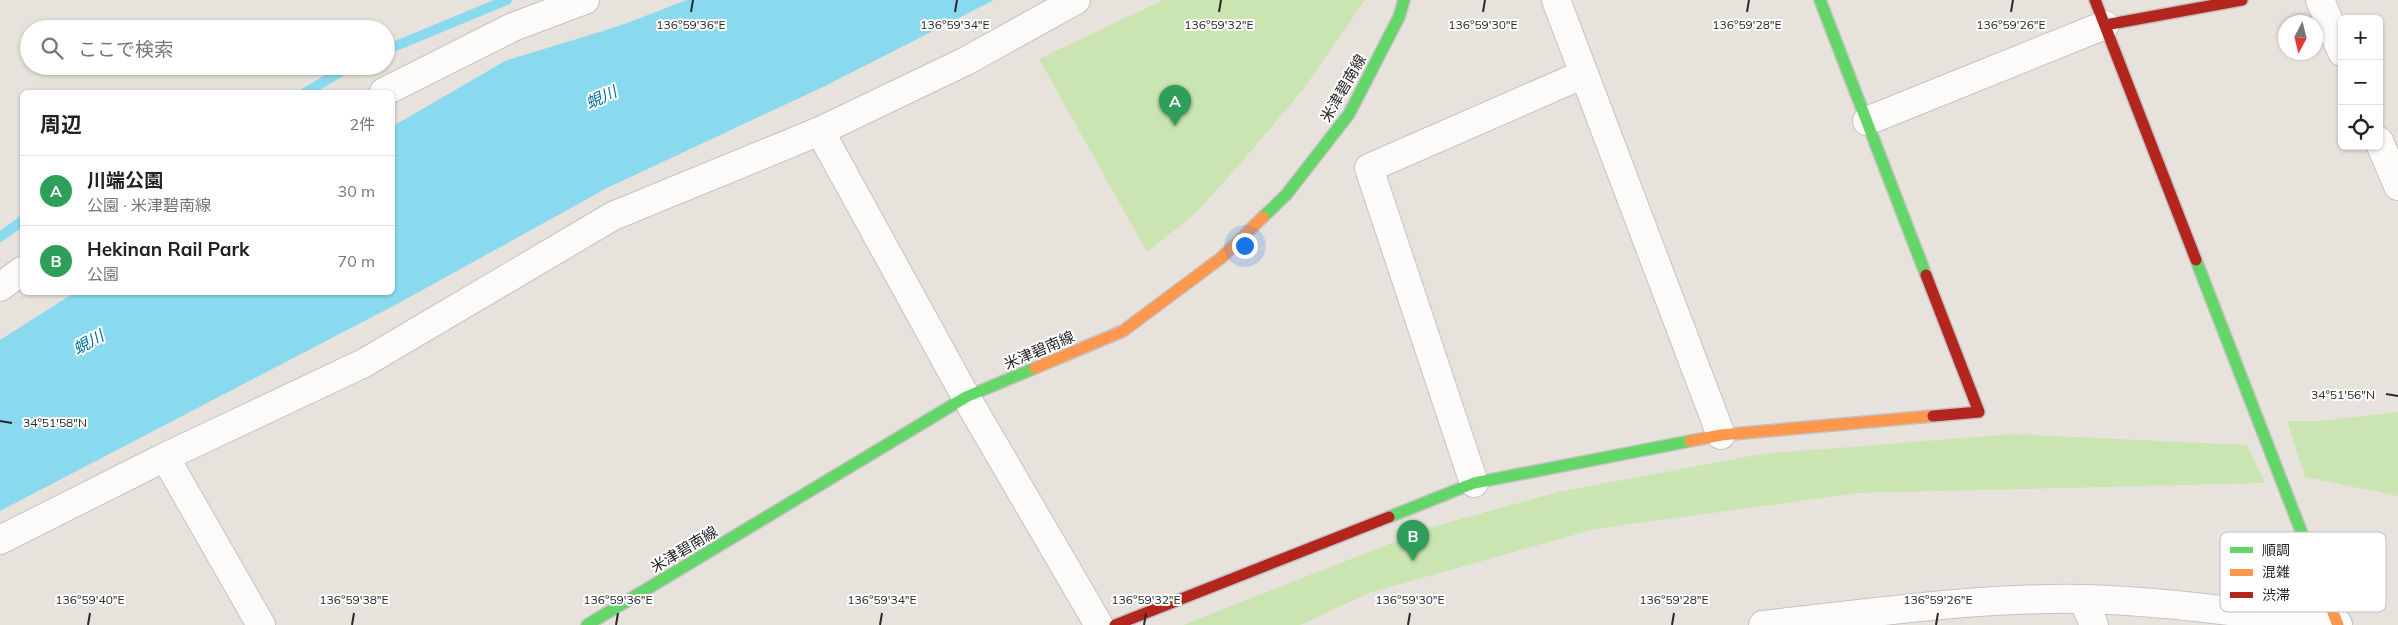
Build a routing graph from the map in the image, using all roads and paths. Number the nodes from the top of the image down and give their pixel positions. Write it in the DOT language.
graph roads {
  1 [pos="585,0"];
  2 [pos="1076,0"];
  3 [pos="1404,0"];
  4 [pos="1556,0"];
  5 [pos="1820,0"];
  6 [pos="2095,0"];
  7 [pos="2242,0"];
  8 [pos="2320,0"];
  9 [pos="2104,25"];
  10 [pos="2338,43"];
  11 [pos="1584,74"];
  12 [pos="388,90"];
  13 [pos="1867,121"];
  14 [pos="820,131"];
  15 [pos="2383,150"];
  16 [pos="2398,186"];
  17 [pos="20,272"];
  18 [pos="0,287"];
  19 [pos="966,397"];
  20 [pos="1721,435"];
  21 [pos="165,457"];
  22 [pos="1474,483"];
  23 [pos="2302,532"];
  24 [pos="0,540"];
  25 [pos="2083,599"];
  26 [pos="2220,611"];
  27 [pos="2228,612"];
  28 [pos="2333,612"];
  29 [pos="2338,624"];
  30 [pos="261,625"];
  31 [pos="587,625"];
  32 [pos="1099,625"];
  33 [pos="1115,625"];
  34 [pos="1763,625"];
  35 [pos="2094,625"];
  1 -- 12 [label="street"];
  2 -- 14 [label="street"];
  3 -- 19 [label="street, 米津碧南線"];
  4 -- 11 [label="street"];
  5 -- 13 [label="street"];
  6 -- 9 [label="street"];
  7 -- 9 [label="street"];
  8 -- 10 [label="street"];
  9 -- 13 [label="street"];
  9 -- 23 [label="street"];
  11 -- 20 [label="street"];
  11 -- 22 [label="street"];
  13 -- 20 [label="street"];
  14 -- 19 [label="street"];
  14 -- 21 [label="street"];
  15 -- 16 [label="street"];
  17 -- 18 [label="street"];
  19 -- 31 [label="street, 米津碧南線"];
  19 -- 32 [label="street"];
  20 -- 22 [label="street"];
  21 -- 24 [label="street"];
  21 -- 30 [label="street"];
  22 -- 33 [label="street"];
  25 -- 26 [label="street"];
  25 -- 34 [label="street"];
  25 -- 35 [label="street"];
  27 -- 29 [label="street"];
  28 -- 29 [label="street"];
}
